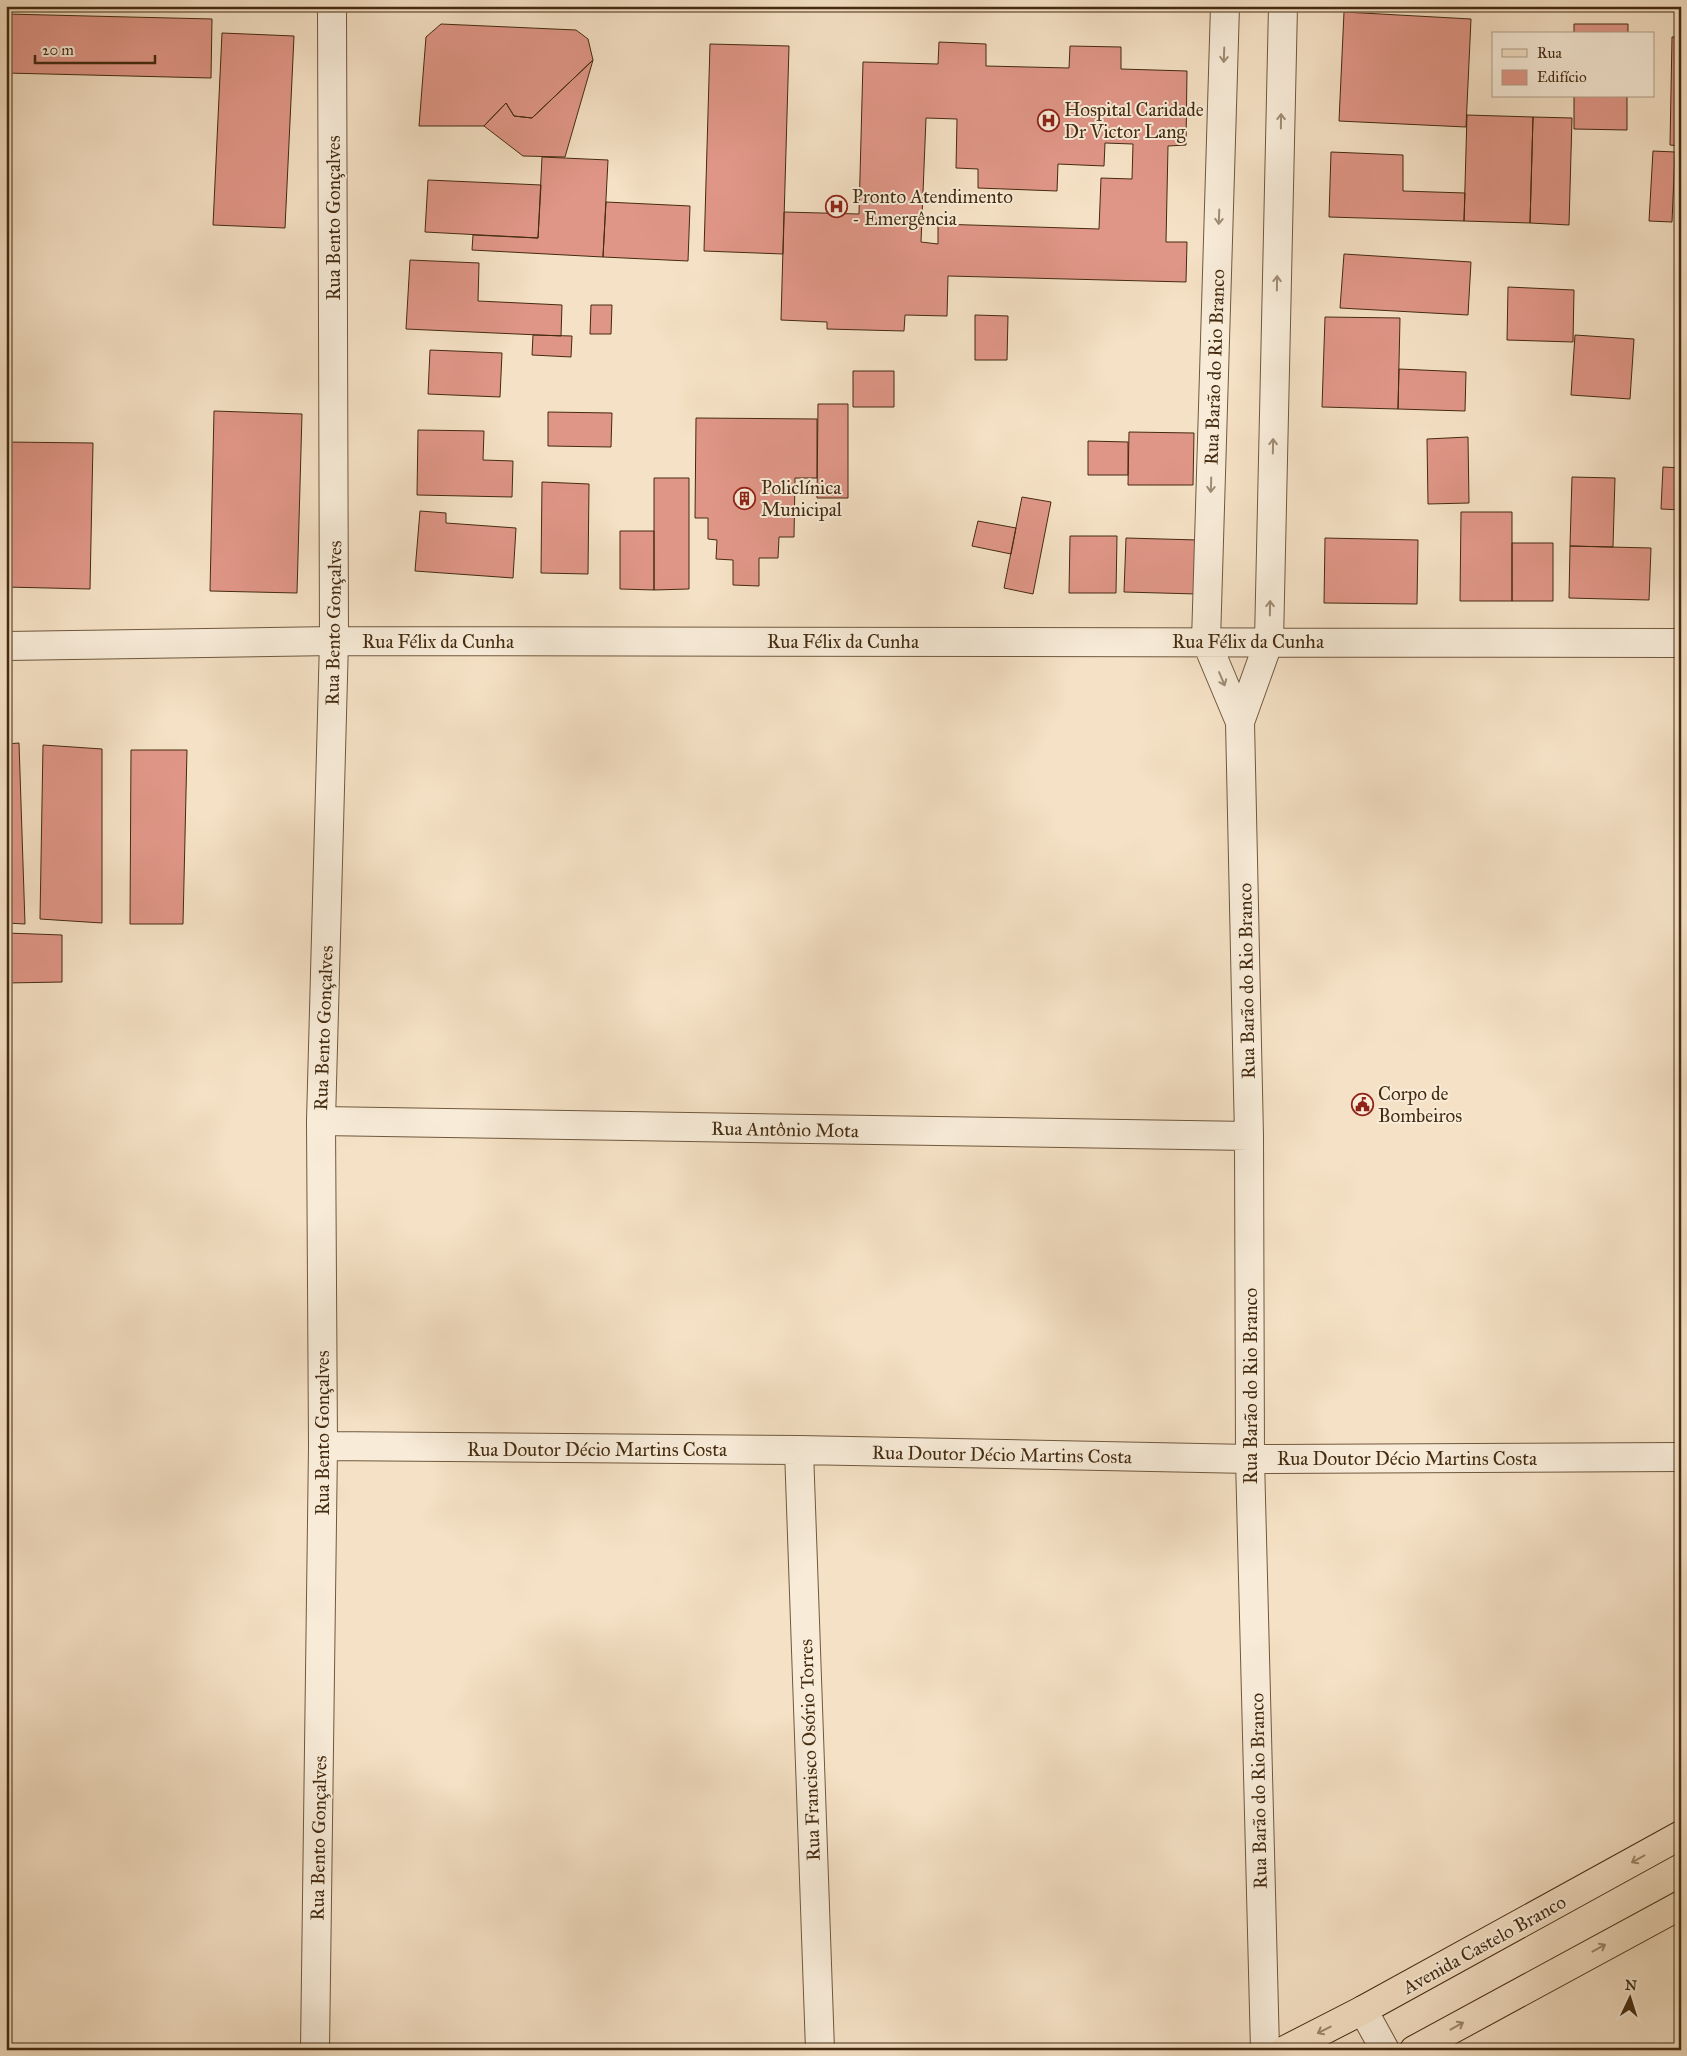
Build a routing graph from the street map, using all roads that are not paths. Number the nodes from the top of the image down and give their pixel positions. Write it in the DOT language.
graph roads {
  1 [pos="332,6"];
  2 [pos="1225,6"];
  3 [pos="1283,6"];
  4 [pos="334,641"];
  5 [pos="1206,641"];
  6 [pos="1269,641"];
  7 [pos="1681,643"];
  8 [pos="6,646"];
  9 [pos="1240,722"];
  10 [pos="320,1122"];
  11 [pos="1249,1136"];
  12 [pos="323,1446"];
  13 [pos="799,1450"];
  14 [pos="1681,1457"];
  15 [pos="1250,1459"];
  16 [pos="1681,1835"];
  17 [pos="1681,1905"];
  18 [pos="1363,2010"];
  19 [pos="315,2050"];
  20 [pos="820,2050"];
  21 [pos="1265,2050"];
  22 [pos="1285,2050"];
  23 [pos="1385,2050"];
  24 [pos="1414,2050"];
  1 -- 4 [label="street, Rua Bento Gonçalves"];
  2 -- 5 [label="street, Rua Barão do Rio Branco, one-way"];
  6 -- 3 [label="street, Rua Barão do Rio Branco, one-way"];
  4 -- 5 [label="street, Rua Félix da Cunha"];
  4 -- 8 [label="street, Rua Félix da Cunha"];
  4 -- 10 [label="street, Rua Bento Gonçalves"];
  5 -- 6 [label="street, Rua Félix da Cunha"];
  5 -- 9 [label="street, Rua Barão do Rio Branco, one-way"];
  6 -- 7 [label="street, Rua Félix da Cunha"];
  6 -- 9 [label="street, Rua Barão do Rio Branco"];
  9 -- 11 [label="street, Rua Barão do Rio Branco"];
  10 -- 11 [label="street, Rua Antônio Mota"];
  10 -- 12 [label="street, Rua Bento Gonçalves"];
  11 -- 15 [label="street, Rua Barão do Rio Branco"];
  12 -- 13 [label="street, Rua Doutor Décio Martins Costa"];
  12 -- 19 [label="street, Rua Bento Gonçalves"];
  13 -- 15 [label="street, Rua Doutor Décio Martins Costa"];
  13 -- 20 [label="street, Rua Francisco Osório Torres"];
  14 -- 15 [label="street, Rua Doutor Décio Martins Costa"];
  15 -- 21 [label="street, Rua Barão do Rio Branco"];
  16 -- 18 [label="main road, Avenida Castelo Branco, one-way"];
  24 -- 17 [label="main road, one-way"];
  18 -- 22 [label="main road, Avenida Castelo Branco, one-way"];
  18 -- 23 [label="street"];
}
